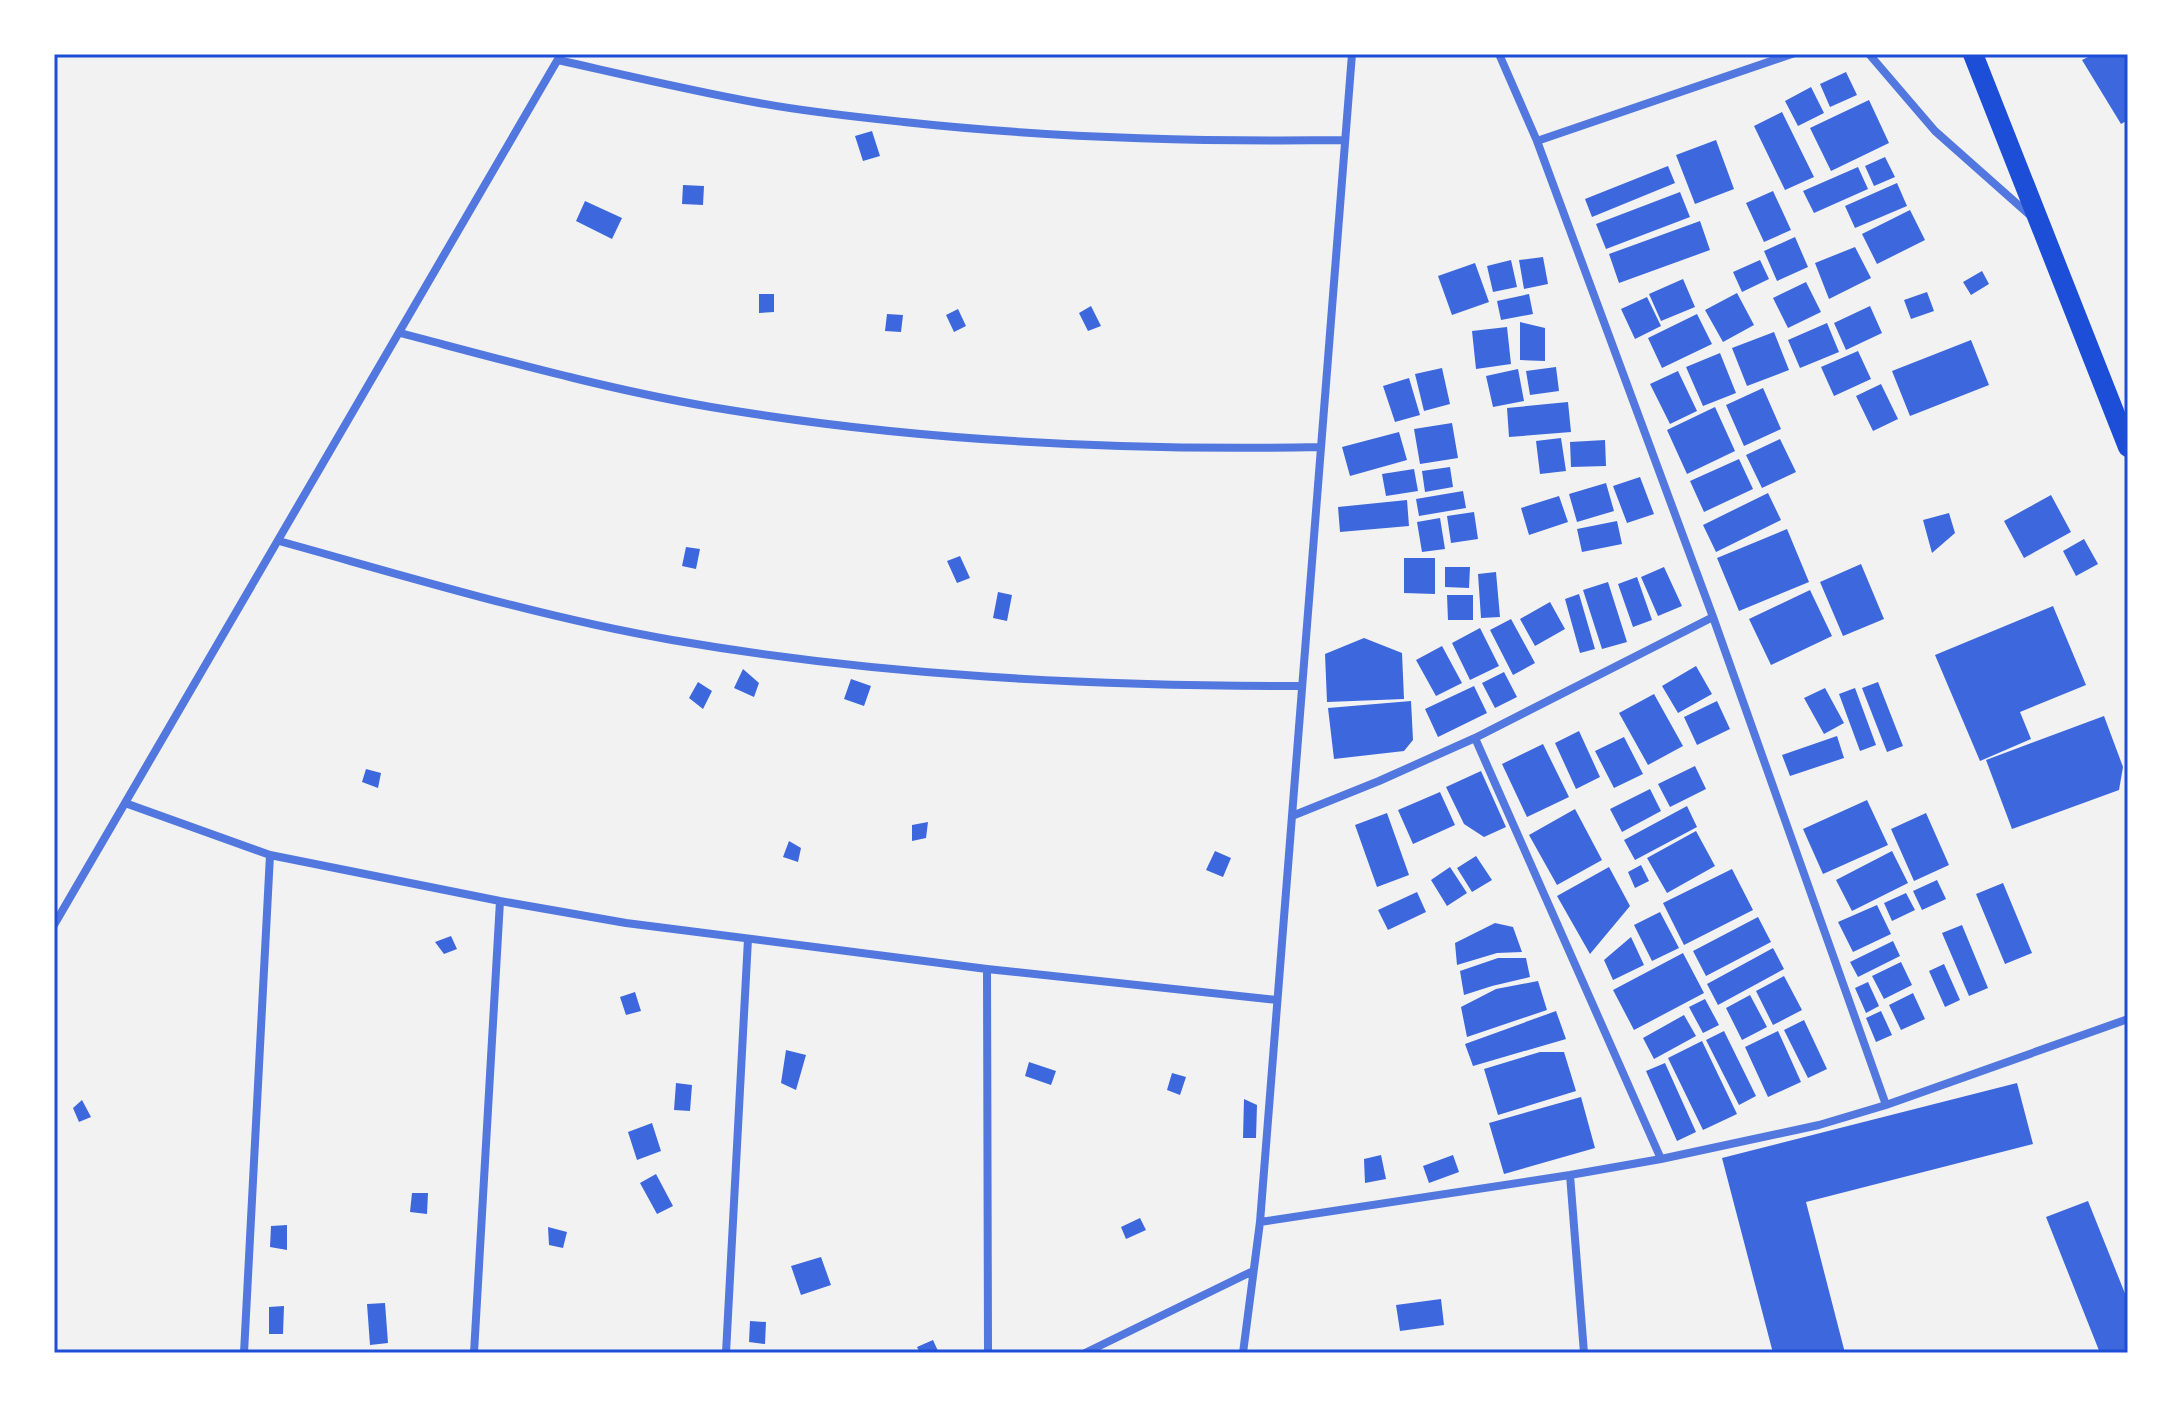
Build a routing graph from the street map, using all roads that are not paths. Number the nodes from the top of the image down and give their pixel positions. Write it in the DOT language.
graph roads {
  1 [pos="1352,54"];
  2 [pos="1499,54"];
  3 [pos="1792,54"];
  4 [pos="1869,54"];
  5 [pos="1973,54"];
  6 [pos="560,57"];
  7 [pos="1345,140"];
  8 [pos="1537,141"];
  9 [pos="2040,224"];
  10 [pos="400,333"];
  11 [pos="1320,447"];
  12 [pos="2128,447"];
  13 [pos="279,541"];
  14 [pos="1713,617"];
  15 [pos="1301,686"];
  16 [pos="1475,738"];
  17 [pos="125,803"];
  18 [pos="1292,816"];
  19 [pos="270,855"];
  20 [pos="500,901"];
  21 [pos="54,925"];
  22 [pos="748,939"];
  23 [pos="987,969"];
  24 [pos="1277,1000"];
  25 [pos="2128,1019"];
  26 [pos="1886,1105"];
  27 [pos="1661,1159"];
  28 [pos="1570,1175"];
  29 [pos="1260,1222"];
  30 [pos="1253,1271"];
  31 [pos="244,1353"];
  32 [pos="474,1353"];
  33 [pos="726,1353"];
  34 [pos="988,1353"];
  35 [pos="1085,1353"];
  36 [pos="1243,1353"];
  37 [pos="1584,1353"];
  1 -- 7 [label="street"];
  2 -- 8 [label="street"];
  3 -- 8 [label="street"];
  4 -- 9 [label="street"];
  5 -- 9 [label="main road"];
  6 -- 7 [label="street"];
  6 -- 10 [label="street"];
  7 -- 11 [label="street"];
  8 -- 14 [label="street"];
  9 -- 12 [label="main road"];
  10 -- 11 [label="street"];
  10 -- 13 [label="street"];
  11 -- 15 [label="street"];
  13 -- 15 [label="street"];
  13 -- 17 [label="street"];
  14 -- 16 [label="street"];
  14 -- 26 [label="street"];
  15 -- 18 [label="street"];
  16 -- 18 [label="street"];
  16 -- 27 [label="street"];
  17 -- 19 [label="street"];
  17 -- 21 [label="street"];
  18 -- 24 [label="street"];
  19 -- 20 [label="street"];
  19 -- 31 [label="street"];
  20 -- 22 [label="street"];
  20 -- 32 [label="street"];
  22 -- 23 [label="street"];
  22 -- 33 [label="street"];
  23 -- 24 [label="street"];
  23 -- 34 [label="street"];
  24 -- 29 [label="street"];
  25 -- 26 [label="street"];
  26 -- 27 [label="street"];
  27 -- 28 [label="street"];
  28 -- 29 [label="street"];
  28 -- 37 [label="street"];
  29 -- 30 [label="street"];
  30 -- 35 [label="street"];
  30 -- 36 [label="street"];
}
